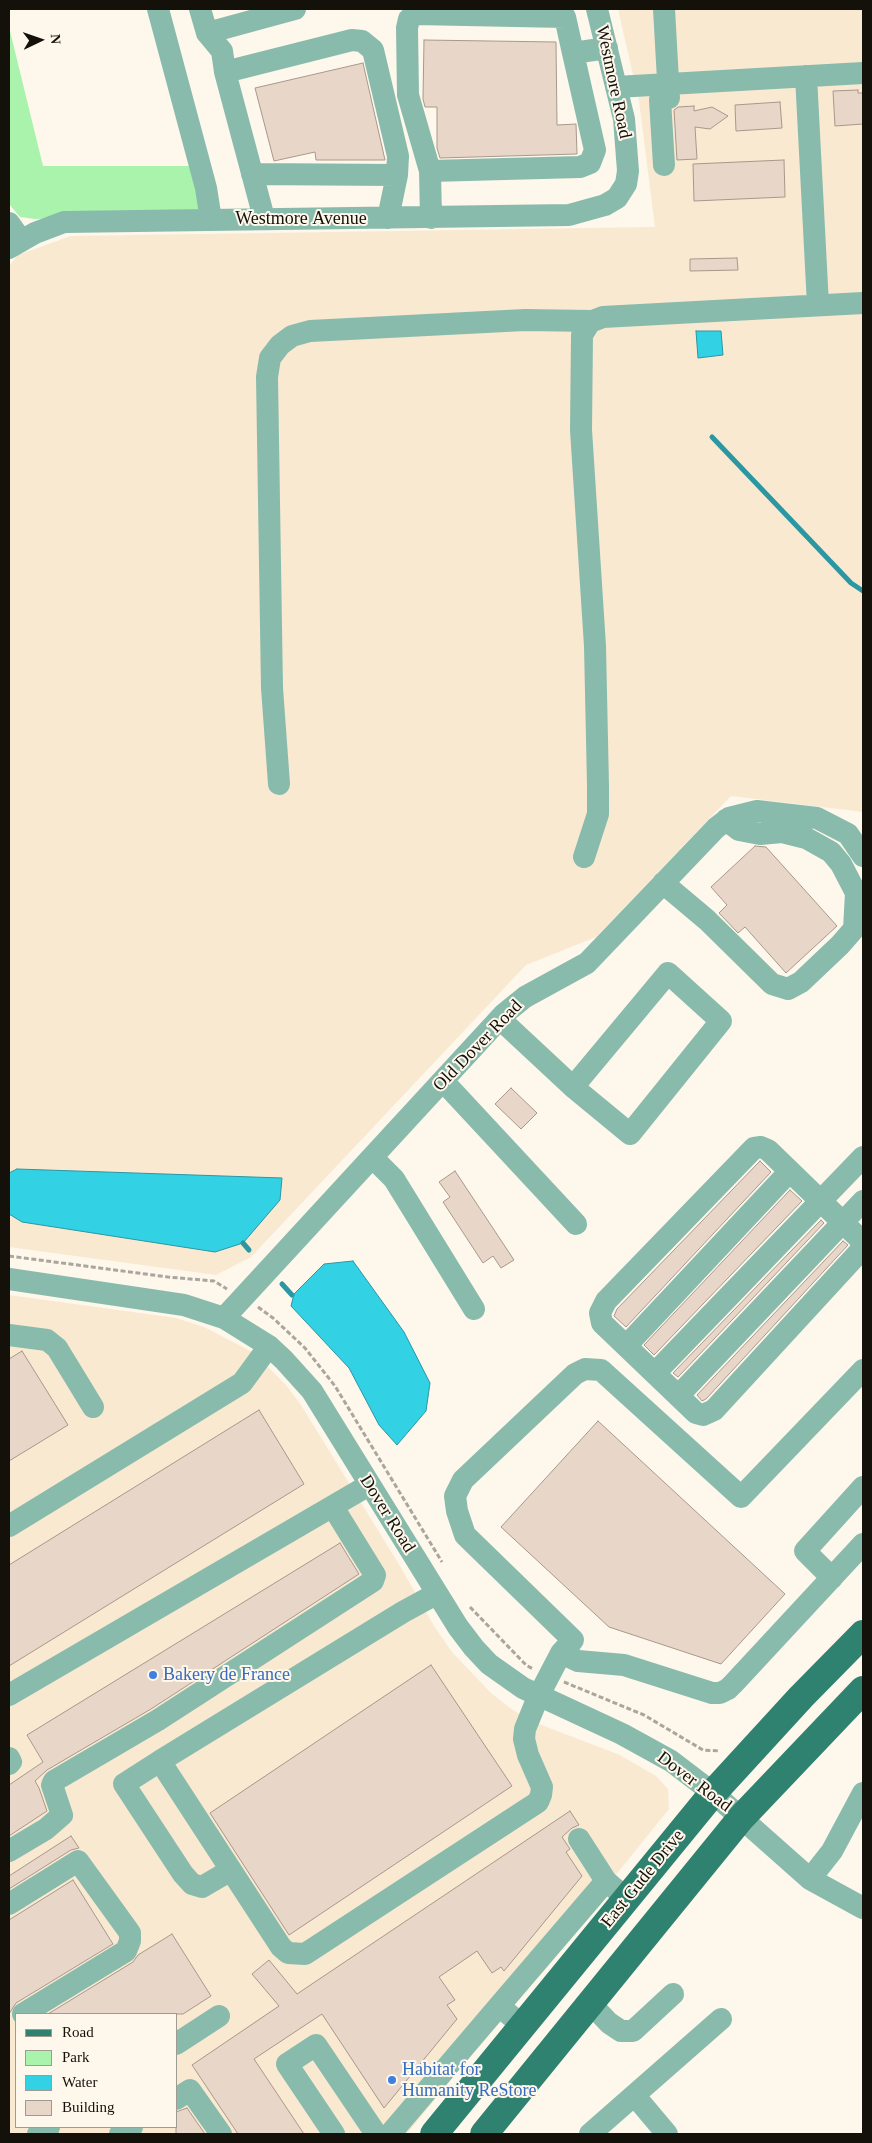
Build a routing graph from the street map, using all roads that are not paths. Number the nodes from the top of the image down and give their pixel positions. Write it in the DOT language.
graph roads {
  1 [pos="158,9"];
  2 [pos="200,9"];
  3 [pos="295,9"];
  4 [pos="598,9"];
  5 [pos="664,9"];
  6 [pos="207,33"];
  7 [pos="607,48"];
  8 [pos="574,53"];
  9 [pos="225,72"];
  10 [pos="863,73"];
  11 [pos="806,76"];
  12 [pos="668,84"];
  13 [pos="616,87"];
  14 [pos="664,165"];
  15 [pos="430,171"];
  16 [pos="252,174"];
  17 [pos="397,175"];
  18 [pos="605,205"];
  19 [pos="264,218"];
  20 [pos="388,218"];
  21 [pos="431,218"];
  22 [pos="211,220"];
  23 [pos="13,237"];
  24 [pos="863,303"];
  25 [pos="818,305"];
  26 [pos="593,321"];
  27 [pos="279,784"];
  28 [pos="726,820"];
  29 [pos="863,856"];
  30 [pos="584,857"];
  31 [pos="663,883"];
  32 [pos="500,1019"];
  33 [pos="443,1082"];
  34 [pos="572,1087"];
  35 [pos="863,1156"];
  36 [pos="373,1158"];
  37 [pos="790,1171"];
  38 [pos="820,1200"];
  39 [pos="863,1201"];
  40 [pos="843,1222"];
  41 [pos="576,1224"];
  42 [pos="863,1242"];
  43 [pos="863,1248"];
  44 [pos="9,1279"];
  45 [pos="474,1309"];
  46 [pos="224,1318"];
  47 [pos="9,1335"];
  48 [pos="268,1346"];
  49 [pos="626,1346"];
  50 [pos="863,1370"];
  51 [pos="655,1373"];
  52 [pos="678,1396"];
  53 [pos="93,1407"];
  54 [pos="369,1485"];
  55 [pos="863,1487"];
  56 [pos="333,1508"];
  57 [pos="9,1526"];
  58 [pos="863,1544"];
  59 [pos="832,1578"];
  60 [pos="436,1594"];
  61 [pos="863,1634"];
  62 [pos="561,1653"];
  63 [pos="863,1690"];
  64 [pos="9,1695"];
  65 [pos="538,1696"];
  66 [pos="9,1758"];
  67 [pos="160,1761"];
  68 [pos="9,1764"];
  69 [pos="863,1793"];
  70 [pos="713,1794"];
  71 [pos="741,1818"];
  72 [pos="579,1838"];
  73 [pos="9,1851"];
  74 [pos="231,1870"];
  75 [pos="810,1879"];
  76 [pos="606,1881"];
  77 [pos="627,1899"];
  78 [pos="9,1904"];
  79 [pos="863,1908"];
  80 [pos="673,1994"];
  81 [pos="590,2003"];
  82 [pos="499,2006"];
  83 [pos="25,2013"];
  84 [pos="219,2016"];
  85 [pos="721,2019"];
  86 [pos="523,2026"];
  87 [pos="178,2043"];
  88 [pos="635,2096"];
  89 [pos="178,2098"];
  90 [pos="221,2134"];
  91 [pos="334,2134"];
  92 [pos="376,2134"];
  93 [pos="390,2134"];
  94 [pos="434,2134"];
  95 [pos="484,2134"];
  96 [pos="590,2134"];
  97 [pos="667,2134"];
  1 -- 22 [label="street"];
  2 -- 6 [label="street"];
  3 -- 6 [label="street"];
  4 -- 7 [label="street, Westmore Road"];
  5 -- 12 [label="street"];
  6 -- 9 [label="street"];
  7 -- 8 [label="street"];
  7 -- 13 [label="street, Westmore Road"];
  8 -- 15 [label="street"];
  8 -- 15 [label="street"];
  9 -- 16 [label="street"];
  9 -- 17 [label="street"];
  10 -- 11 [label="street"];
  11 -- 12 [label="street"];
  11 -- 25 [label="street"];
  12 -- 13 [label="street"];
  12 -- 14 [label="street"];
  13 -- 18 [label="street, Westmore Road"];
  15 -- 21 [label="street"];
  16 -- 17 [label="street"];
  16 -- 19 [label="street"];
  17 -- 20 [label="street"];
  18 -- 21 [label="street, Westmore Avenue"];
  19 -- 20 [label="street, Westmore Avenue"];
  19 -- 22 [label="street, Westmore Avenue"];
  20 -- 21 [label="street, Westmore Avenue"];
  22 -- 23 [label="street, Westmore Avenue"];
  24 -- 25 [label="street"];
  25 -- 26 [label="street"];
  26 -- 27 [label="street"];
  26 -- 30 [label="street"];
  28 -- 29 [label="street, Old Dover Road"];
  28 -- 31 [label="street, Old Dover Road"];
  28 -- 31 [label="street"];
  31 -- 32 [label="street, Old Dover Road"];
  32 -- 33 [label="street, Old Dover Road"];
  32 -- 34 [label="street"];
  33 -- 36 [label="street, Old Dover Road"];
  33 -- 41 [label="street"];
  34 -- 34 [label="street"];
  35 -- 38 [label="street"];
  36 -- 45 [label="street"];
  36 -- 46 [label="street, Old Dover Road"];
  37 -- 38 [label="street"];
  37 -- 49 [label="street"];
  37 -- 49 [label="street"];
  38 -- 40 [label="street"];
  38 -- 51 [label="street"];
  39 -- 40 [label="street"];
  40 -- 42 [label="street"];
  40 -- 52 [label="street"];
  43 -- 52 [label="street"];
  44 -- 46 [label="street, Dover Road"];
  46 -- 48 [label="street, Dover Road"];
  47 -- 53 [label="street"];
  48 -- 54 [label="street, Dover Road"];
  48 -- 57 [label="street"];
  49 -- 51 [label="street"];
  50 -- 62 [label="street"];
  51 -- 52 [label="street"];
  54 -- 56 [label="street"];
  54 -- 60 [label="street, Dover Road"];
  55 -- 59 [label="street"];
  56 -- 64 [label="street"];
  56 -- 73 [label="street"];
  58 -- 59 [label="street"];
  59 -- 62 [label="street"];
  60 -- 65 [label="street, Dover Road"];
  60 -- 67 [label="street"];
  61 -- 70 [label="main road, East Gude Drive"];
  62 -- 65 [label="street"];
  63 -- 71 [label="main road"];
  65 -- 70 [label="street, Dover Road"];
  65 -- 74 [label="street"];
  66 -- 68 [label="street"];
  67 -- 74 [label="street"];
  67 -- 74 [label="street"];
  69 -- 75 [label="street"];
  70 -- 71 [label="street, Dover Road"];
  70 -- 77 [label="main road, East Gude Drive"];
  71 -- 75 [label="street, Dover Road"];
  71 -- 81 [label="main road"];
  72 -- 76 [label="street"];
  75 -- 79 [label="street, Dover Road"];
  76 -- 77 [label="street"];
  76 -- 82 [label="street"];
  77 -- 86 [label="main road, East Gude Drive"];
  78 -- 83 [label="street"];
  80 -- 81 [label="street"];
  81 -- 95 [label="main road"];
  82 -- 86 [label="street"];
  82 -- 93 [label="street"];
  84 -- 87 [label="street"];
  85 -- 88 [label="street"];
  86 -- 94 [label="main road, East Gude Drive"];
  88 -- 96 [label="street"];
  88 -- 97 [label="street"];
  89 -- 90 [label="street"];
  91 -- 92 [label="street"];
}
